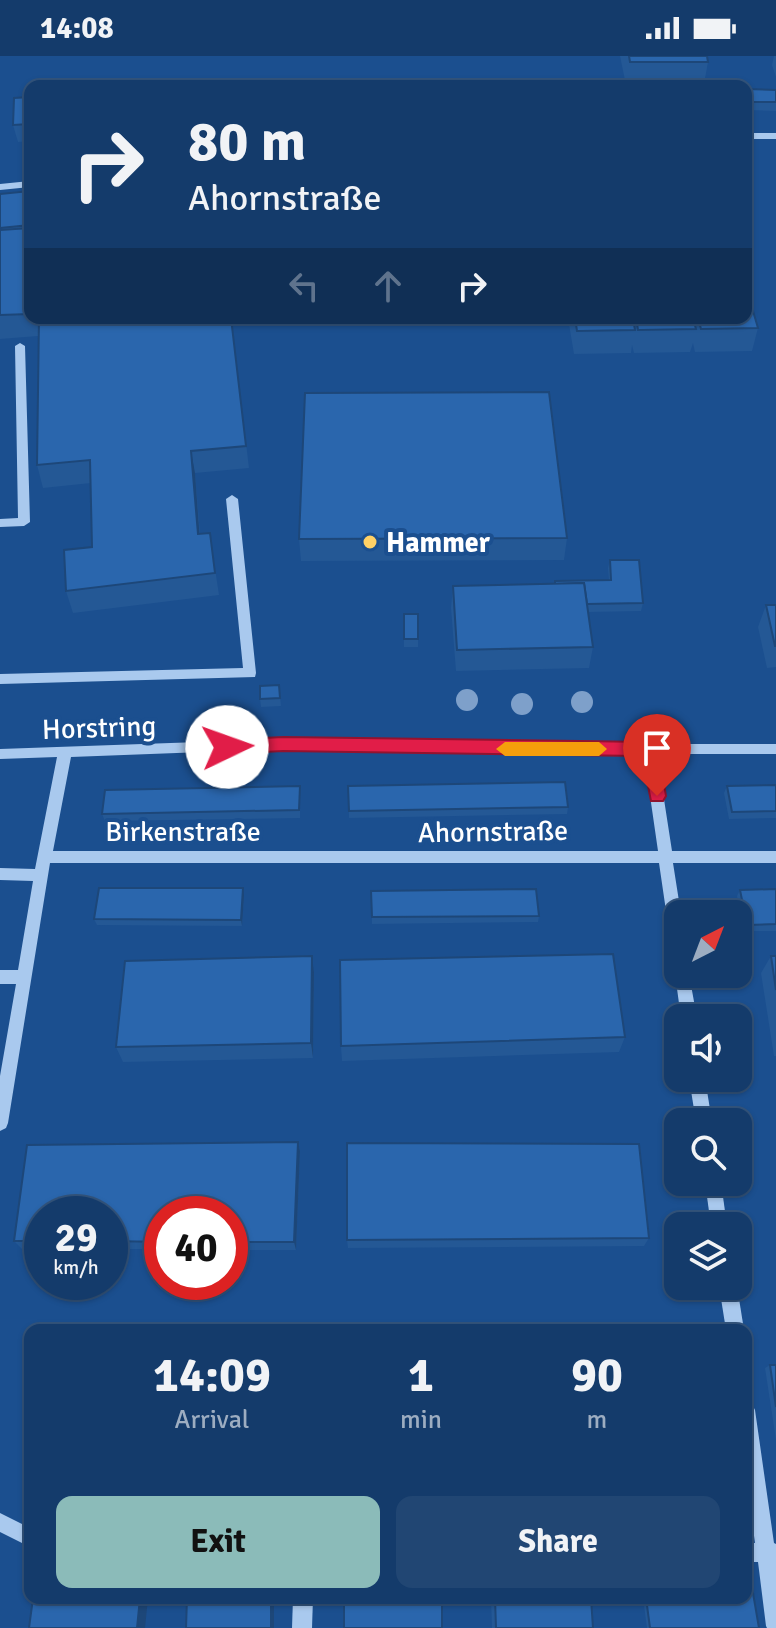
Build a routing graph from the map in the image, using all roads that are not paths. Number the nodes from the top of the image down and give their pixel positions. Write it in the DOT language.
graph roads {
  1 [pos="752,136"];
  2 [pos="776,136"];
  3 [pos="24,185"];
  4 [pos="0,187"];
  5 [pos="20,346"];
  6 [pos="232,499"];
  7 [pos="0,523"];
  8 [pos="0,679"];
  9 [pos="650,749"];
  10 [pos="776,749"];
  11 [pos="65,753"];
  12 [pos="0,754"];
  13 [pos="44,857"];
  14 [pos="666,857"];
  15 [pos="776,857"];
  16 [pos="321,860"];
  17 [pos="0,874"];
  18 [pos="41,875"];
  19 [pos="672,900"];
  20 [pos="0,977"];
  21 [pos="25,977"];
  22 [pos="0,1123"];
  23 [pos="730,1300"];
  24 [pos="734,1324"];
  25 [pos="752,1444"];
  26 [pos="0,1522"];
  27 [pos="24,1535"];
  28 [pos="771,1552"];
  29 [pos="303,1604"];
  30 [pos="776,1626"];
  31 [pos="302,1628"];
  1 -- 2 [label="street"];
  3 -- 4 [label="street"];
  5 -- 7 [label="street"];
  6 -- 8 [label="street"];
  9 -- 10 [label="street, Horstring"];
  9 -- 11 [label="street, Horstring"];
  9 -- 14 [label="street"];
  11 -- 12 [label="street, Horstring"];
  11 -- 13 [label="street"];
  13 -- 16 [label="street, Birkenstraße"];
  13 -- 18 [label="street"];
  14 -- 15 [label="street, Ahornstraße"];
  14 -- 16 [label="street, Ahornstraße"];
  14 -- 19 [label="street"];
  17 -- 18 [label="street"];
  18 -- 21 [label="street"];
  20 -- 21 [label="street"];
  21 -- 22 [label="street"];
  23 -- 24 [label="street"];
  25 -- 28 [label="street"];
  26 -- 27 [label="street"];
  28 -- 30 [label="street"];
  29 -- 31 [label="street"];
}
